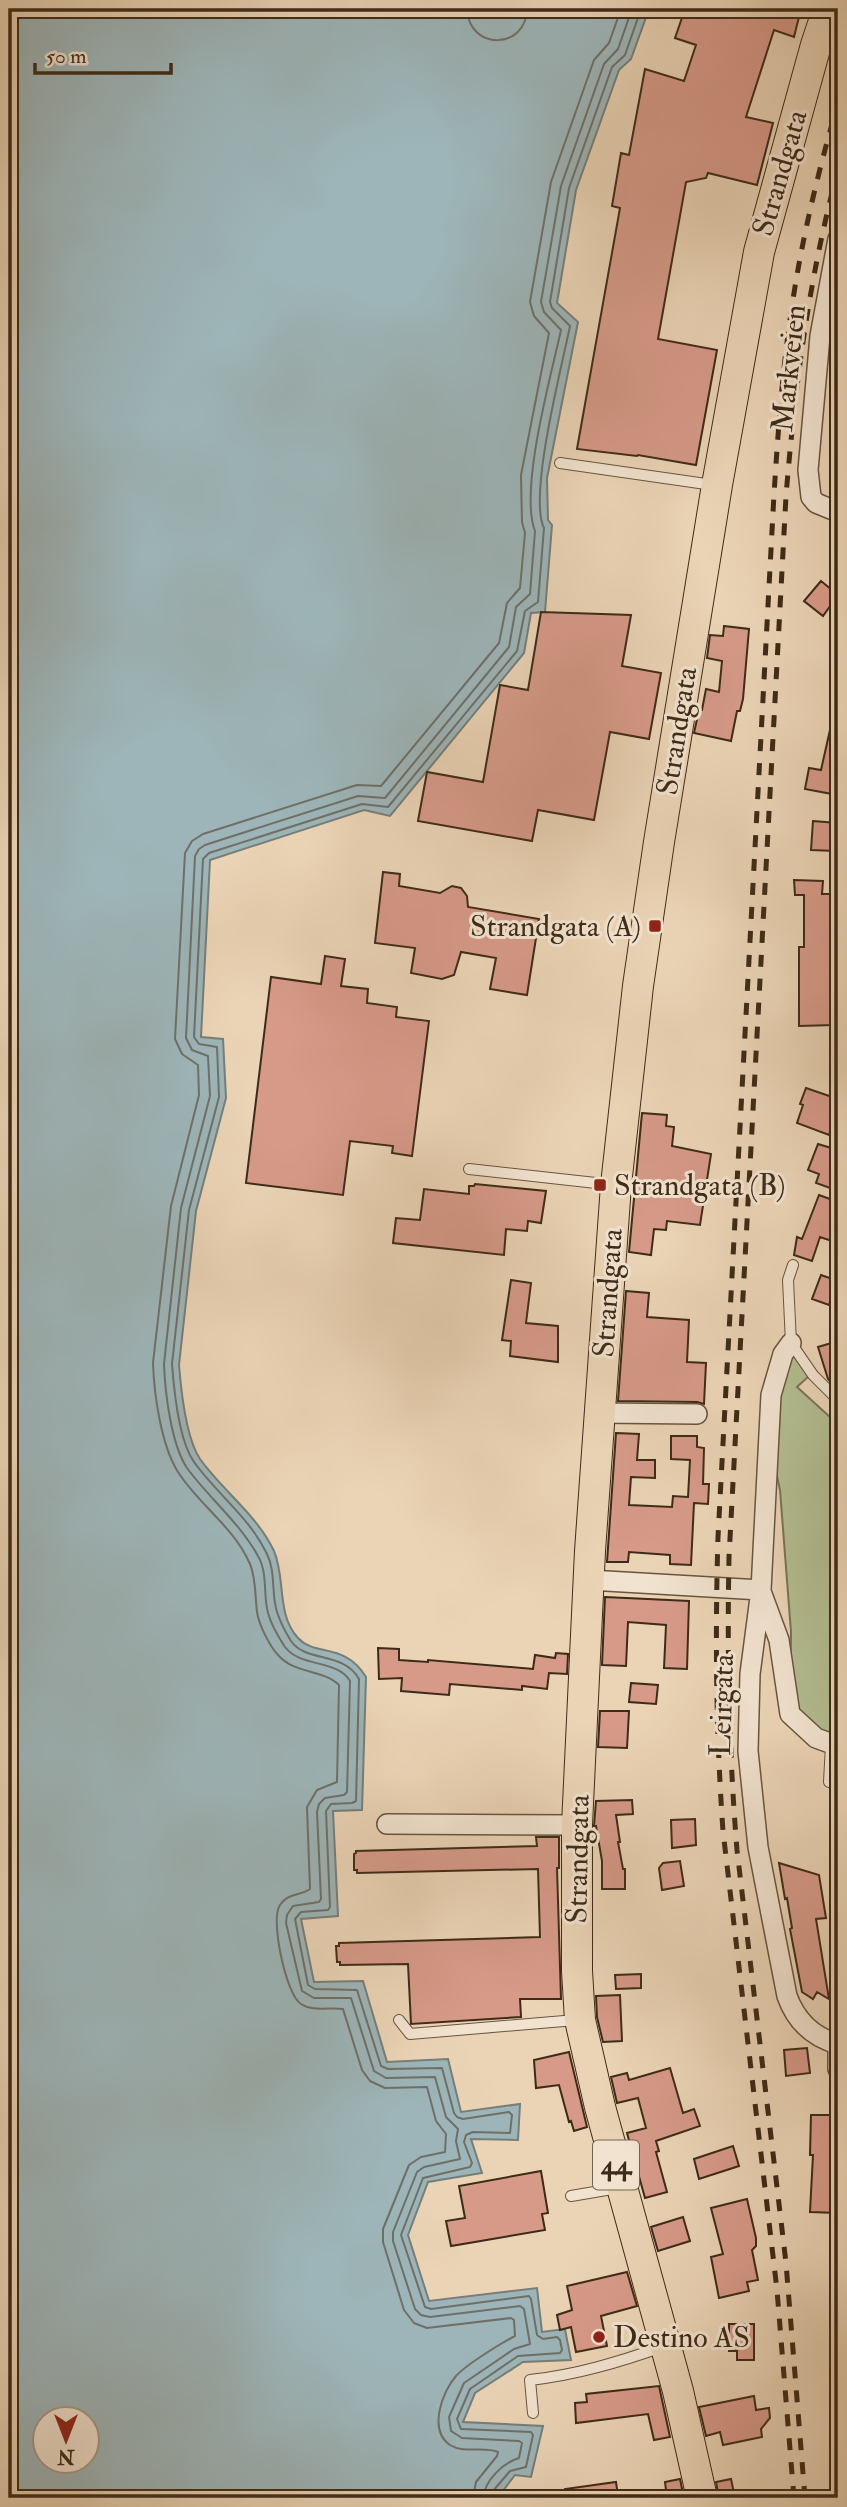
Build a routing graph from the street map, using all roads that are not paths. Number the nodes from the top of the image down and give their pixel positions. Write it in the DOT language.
graph roads {
  1 [pos="828,9"];
  2 [pos="838,239"];
  3 [pos="561,463"];
  4 [pos="717,485"];
  5 [pos="838,512"];
  6 [pos="468,1169"];
  7 [pos="616,1185"];
  8 [pos="793,1265"];
  9 [pos="791,1343"];
  10 [pos="838,1400"];
  11 [pos="600,1413"];
  12 [pos="697,1415"];
  13 [pos="589,1580"];
  14 [pos="761,1590"];
  15 [pos="835,1746"];
  16 [pos="829,1782"];
  17 [pos="387,1824"];
  18 [pos="577,1825"];
  19 [pos="400,2020"];
  20 [pos="580,2020"];
  21 [pos="838,2044"];
  22 [pos="838,2069"];
  23 [pos="622,2186"];
  24 [pos="571,2196"];
  25 [pos="666,2346"];
  26 [pos="533,2413"];
  27 [pos="702,2498"];
  1 -- 4 [label="main road, Strandgata / 44"];
  2 -- 5 [label="street, Markveien"];
  3 -- 4 [label="lane"];
  4 -- 7 [label="main road, Strandgata / 44"];
  6 -- 7 [label="lane"];
  7 -- 11 [label="main road, Strandgata / 44"];
  8 -- 9 [label="lane"];
  9 -- 10 [label="lane"];
  9 -- 14 [label="street, Leirgata"];
  11 -- 12 [label="street"];
  11 -- 13 [label="main road, Strandgata / 44"];
  13 -- 14 [label="street"];
  13 -- 18 [label="main road, Strandgata / 44"];
  14 -- 15 [label="street"];
  14 -- 21 [label="street, Leirgata"];
  15 -- 16 [label="lane"];
  17 -- 18 [label="street"];
  18 -- 20 [label="main road, Strandgata / 44"];
  19 -- 20 [label="lane"];
  20 -- 23 [label="main road, Strandgata / 44"];
  21 -- 22 [label="street"];
  23 -- 24 [label="lane"];
  23 -- 25 [label="main road, Strandgata / 44"];
  25 -- 26 [label="lane"];
  25 -- 27 [label="main road, Strandgata / 44"];
}
